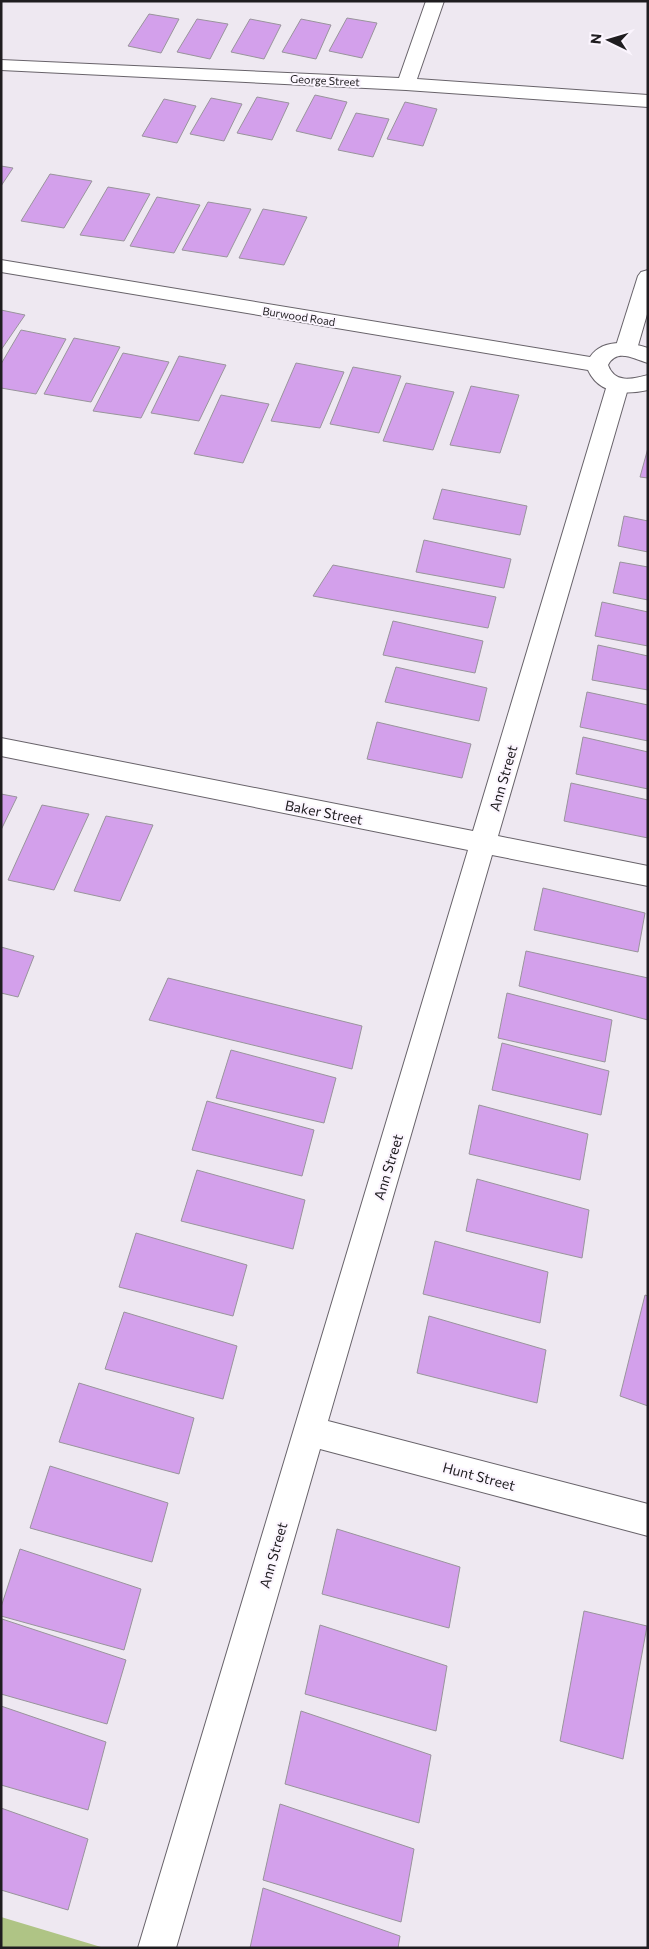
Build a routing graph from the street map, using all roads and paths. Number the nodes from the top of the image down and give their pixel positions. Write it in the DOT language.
graph roads {
  1 [pos="434,1"];
  2 [pos="1,65"];
  3 [pos="406,84"];
  4 [pos="648,101"];
  5 [pos="1,266"];
  6 [pos="648,276"];
  7 [pos="626,349"];
  8 [pos="648,356"];
  9 [pos="597,365"];
  10 [pos="648,382"];
  11 [pos="618,385"];
  12 [pos="1,746"];
  13 [pos="484,844"];
  14 [pos="648,876"];
  15 [pos="310,1431"];
  16 [pos="648,1520"];
  17 [pos="157,1948"];
  1 -- 3 [label="street"];
  2 -- 3 [label="street, George Street"];
  3 -- 4 [label="street, George Street"];
  5 -- 9 [label="street, Burwood Road"];
  6 -- 7 [label="street"];
  7 -- 8 [label="street"];
  7 -- 9 [label="street"];
  9 -- 11 [label="street"];
  10 -- 11 [label="street"];
  11 -- 13 [label="street, Ann Street"];
  12 -- 13 [label="street, Baker Street"];
  13 -- 14 [label="street, Baker Street"];
  13 -- 15 [label="street, Ann Street"];
  15 -- 16 [label="street, Hunt Street"];
  15 -- 17 [label="street, Ann Street"];
}
